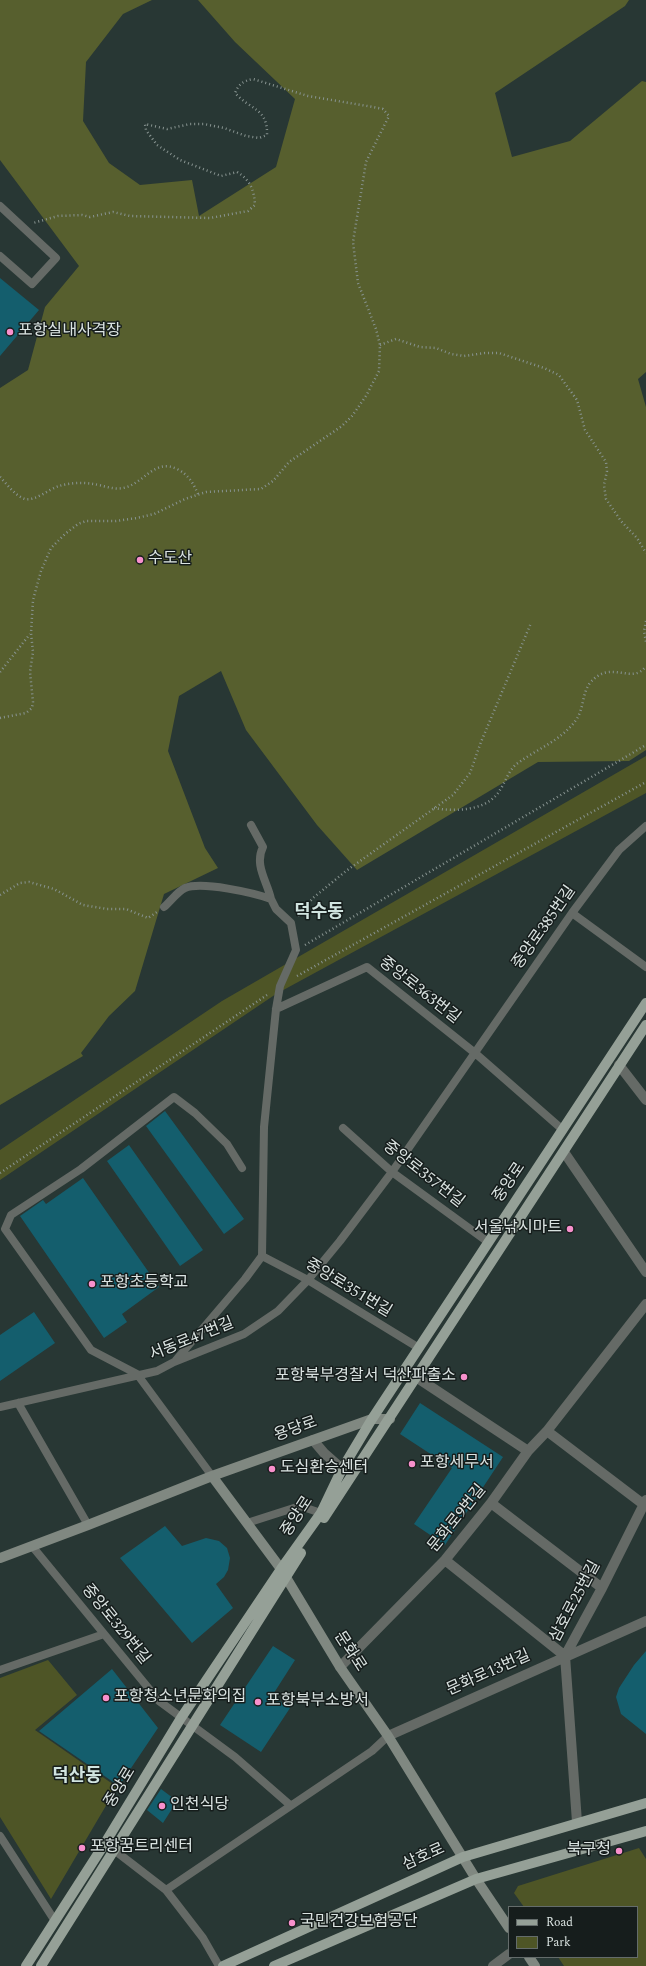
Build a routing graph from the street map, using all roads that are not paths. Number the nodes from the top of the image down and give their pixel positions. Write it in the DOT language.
graph roads {
  1 [pos="0,206"];
  2 [pos="0,256"];
  3 [pos="251,825"];
  4 [pos="646,826"];
  5 [pos="271,899"];
  6 [pos="164,907"];
  7 [pos="572,913"];
  8 [pos="646,967"];
  9 [pos="646,1003"];
  10 [pos="276,1009"];
  11 [pos="646,1025"];
  12 [pos="475,1053"];
  13 [pos="619,1065"];
  14 [pos="646,1100"];
  15 [pos="343,1128"];
  16 [pos="563,1130"];
  17 [pos="564,1152"];
  18 [pos="242,1168"];
  19 [pos="392,1172"];
  20 [pos="488,1242"];
  21 [pos="262,1256"];
  22 [pos="646,1272"];
  23 [pos="308,1280"];
  24 [pos="646,1304"];
  25 [pos="419,1348"];
  26 [pos="174,1362"];
  27 [pos="137,1374"];
  28 [pos="416,1377"];
  29 [pos="18,1403"];
  30 [pos="0,1407"];
  31 [pos="372,1419"];
  32 [pos="390,1419"];
  33 [pos="547,1431"];
  34 [pos="313,1440"];
  35 [pos="528,1451"];
  36 [pos="342,1469"];
  37 [pos="212,1476"];
  38 [pos="645,1502"];
  39 [pos="491,1503"];
  40 [pos="321,1513"];
  41 [pos="247,1523"];
  42 [pos="88,1525"];
  43 [pos="32,1546"];
  44 [pos="1,1556"];
  45 [pos="444,1560"];
  46 [pos="283,1573"];
  47 [pos="602,1588"];
  48 [pos="646,1621"];
  49 [pos="104,1634"];
  50 [pos="565,1656"];
  51 [pos="340,1667"];
  52 [pos="0,1670"];
  53 [pos="181,1718"];
  54 [pos="193,1727"];
  55 [pos="388,1736"];
  56 [pos="646,1803"];
  57 [pos="290,1805"];
  58 [pos="577,1822"];
  59 [pos="646,1831"];
  60 [pos="0,1837"];
  61 [pos="105,1843"];
  62 [pos="115,1851"];
  63 [pos="463,1857"];
  64 [pos="476,1879"];
  65 [pos="166,1890"];
  66 [pos="55,1922"];
  67 [pos="508,1927"];
  68 [pos="508,1955"];
  69 [pos="26,1966"];
  70 [pos="41,1966"];
  71 [pos="219,1966"];
  72 [pos="223,1966"];
  73 [pos="274,1966"];
  74 [pos="494,1966"];
  1 -- 2 [label="lane"];
  3 -- 5 [label="lane"];
  4 -- 7 [label="lane, 중앙로385번길"];
  5 -- 6 [label="lane"];
  5 -- 10 [label="lane"];
  7 -- 8 [label="lane"];
  7 -- 12 [label="lane, 중앙로385번길"];
  9 -- 16 [label="main road, 중앙로"];
  10 -- 12 [label="lane, 중앙로363번길"];
  10 -- 21 [label="lane"];
  11 -- 13 [label="main road, 중앙로"];
  12 -- 16 [label="lane, 중앙로363번길"];
  12 -- 19 [label="lane, 중앙로385번길"];
  13 -- 14 [label="street"];
  13 -- 17 [label="main road, 중앙로"];
  15 -- 19 [label="lane, 중앙로357번길"];
  16 -- 20 [label="main road, 중앙로"];
  17 -- 22 [label="street"];
  17 -- 28 [label="main road, 중앙로"];
  18 -- 27 [label="lane"];
  19 -- 20 [label="lane, 중앙로357번길"];
  19 -- 23 [label="lane, 서동로47번길"];
  20 -- 25 [label="main road, 중앙로"];
  21 -- 23 [label="lane, 중앙로351번길"];
  21 -- 26 [label="lane"];
  23 -- 25 [label="lane, 중앙로351번길"];
  23 -- 26 [label="lane, 서동로47번길"];
  24 -- 33 [label="street, 문화로9번길"];
  25 -- 31 [label="main road, 중앙로"];
  26 -- 27 [label="lane, 서동로47번길"];
  27 -- 29 [label="lane, 서동로47번길"];
  27 -- 37 [label="lane"];
  28 -- 32 [label="main road, 중앙로"];
  28 -- 35 [label="street"];
  29 -- 30 [label="lane, 서동로47번길"];
  29 -- 42 [label="lane"];
  31 -- 32 [label="street, 용당로"];
  31 -- 34 [label="street, 용당로"];
  31 -- 36 [label="main road, 중앙로"];
  32 -- 46 [label="main road, 중앙로"];
  33 -- 35 [label="street, 문화로9번길"];
  33 -- 38 [label="street"];
  34 -- 36 [label="street"];
  34 -- 37 [label="street, 용당로"];
  35 -- 39 [label="street, 문화로9번길"];
  36 -- 40 [label="main road, 중앙로"];
  37 -- 41 [label="street, 문화로"];
  37 -- 42 [label="street, 용당로"];
  38 -- 47 [label="street, 삼호로25번길"];
  39 -- 45 [label="street, 문화로9번길"];
  39 -- 47 [label="street"];
  40 -- 41 [label="lane"];
  40 -- 46 [label="main road, 중앙로"];
  41 -- 46 [label="street, 문화로"];
  42 -- 43 [label="street, 용당로"];
  43 -- 44 [label="street, 용당로"];
  43 -- 49 [label="lane, 중앙로329번길"];
  45 -- 50 [label="street"];
  45 -- 51 [label="street, 문화로9번길"];
  46 -- 51 [label="street, 문화로"];
  46 -- 53 [label="main road, 중앙로"];
  46 -- 54 [label="main road, 중앙로"];
  47 -- 50 [label="street, 삼호로25번길"];
  48 -- 50 [label="street, 문화로13번길"];
  49 -- 52 [label="lane"];
  49 -- 53 [label="lane, 중앙로329번길"];
  50 -- 55 [label="street, 문화로13번길"];
  50 -- 58 [label="street, 삼호로25번길"];
  51 -- 55 [label="street, 문화로"];
  53 -- 54 [label="lane, 중앙로329번길"];
  53 -- 61 [label="main road, 중앙로"];
  54 -- 57 [label="lane, 중앙로329번길"];
  54 -- 62 [label="main road, 중앙로"];
  55 -- 57 [label="lane"];
  55 -- 63 [label="street, 문화로"];
  56 -- 58 [label="main road, 삼호로"];
  57 -- 65 [label="lane"];
  58 -- 63 [label="main road, 삼호로"];
  59 -- 64 [label="main road"];
  60 -- 66 [label="lane"];
  61 -- 62 [label="lane"];
  61 -- 66 [label="main road, 중앙로"];
  62 -- 65 [label="lane"];
  62 -- 70 [label="main road, 중앙로"];
  63 -- 64 [label="street, 문화로"];
  63 -- 72 [label="main road, 삼호로"];
  64 -- 67 [label="street, 문화로"];
  64 -- 73 [label="main road"];
  65 -- 71 [label="lane"];
  66 -- 69 [label="main road, 중앙로"];
  68 -- 74 [label="street"];
}
